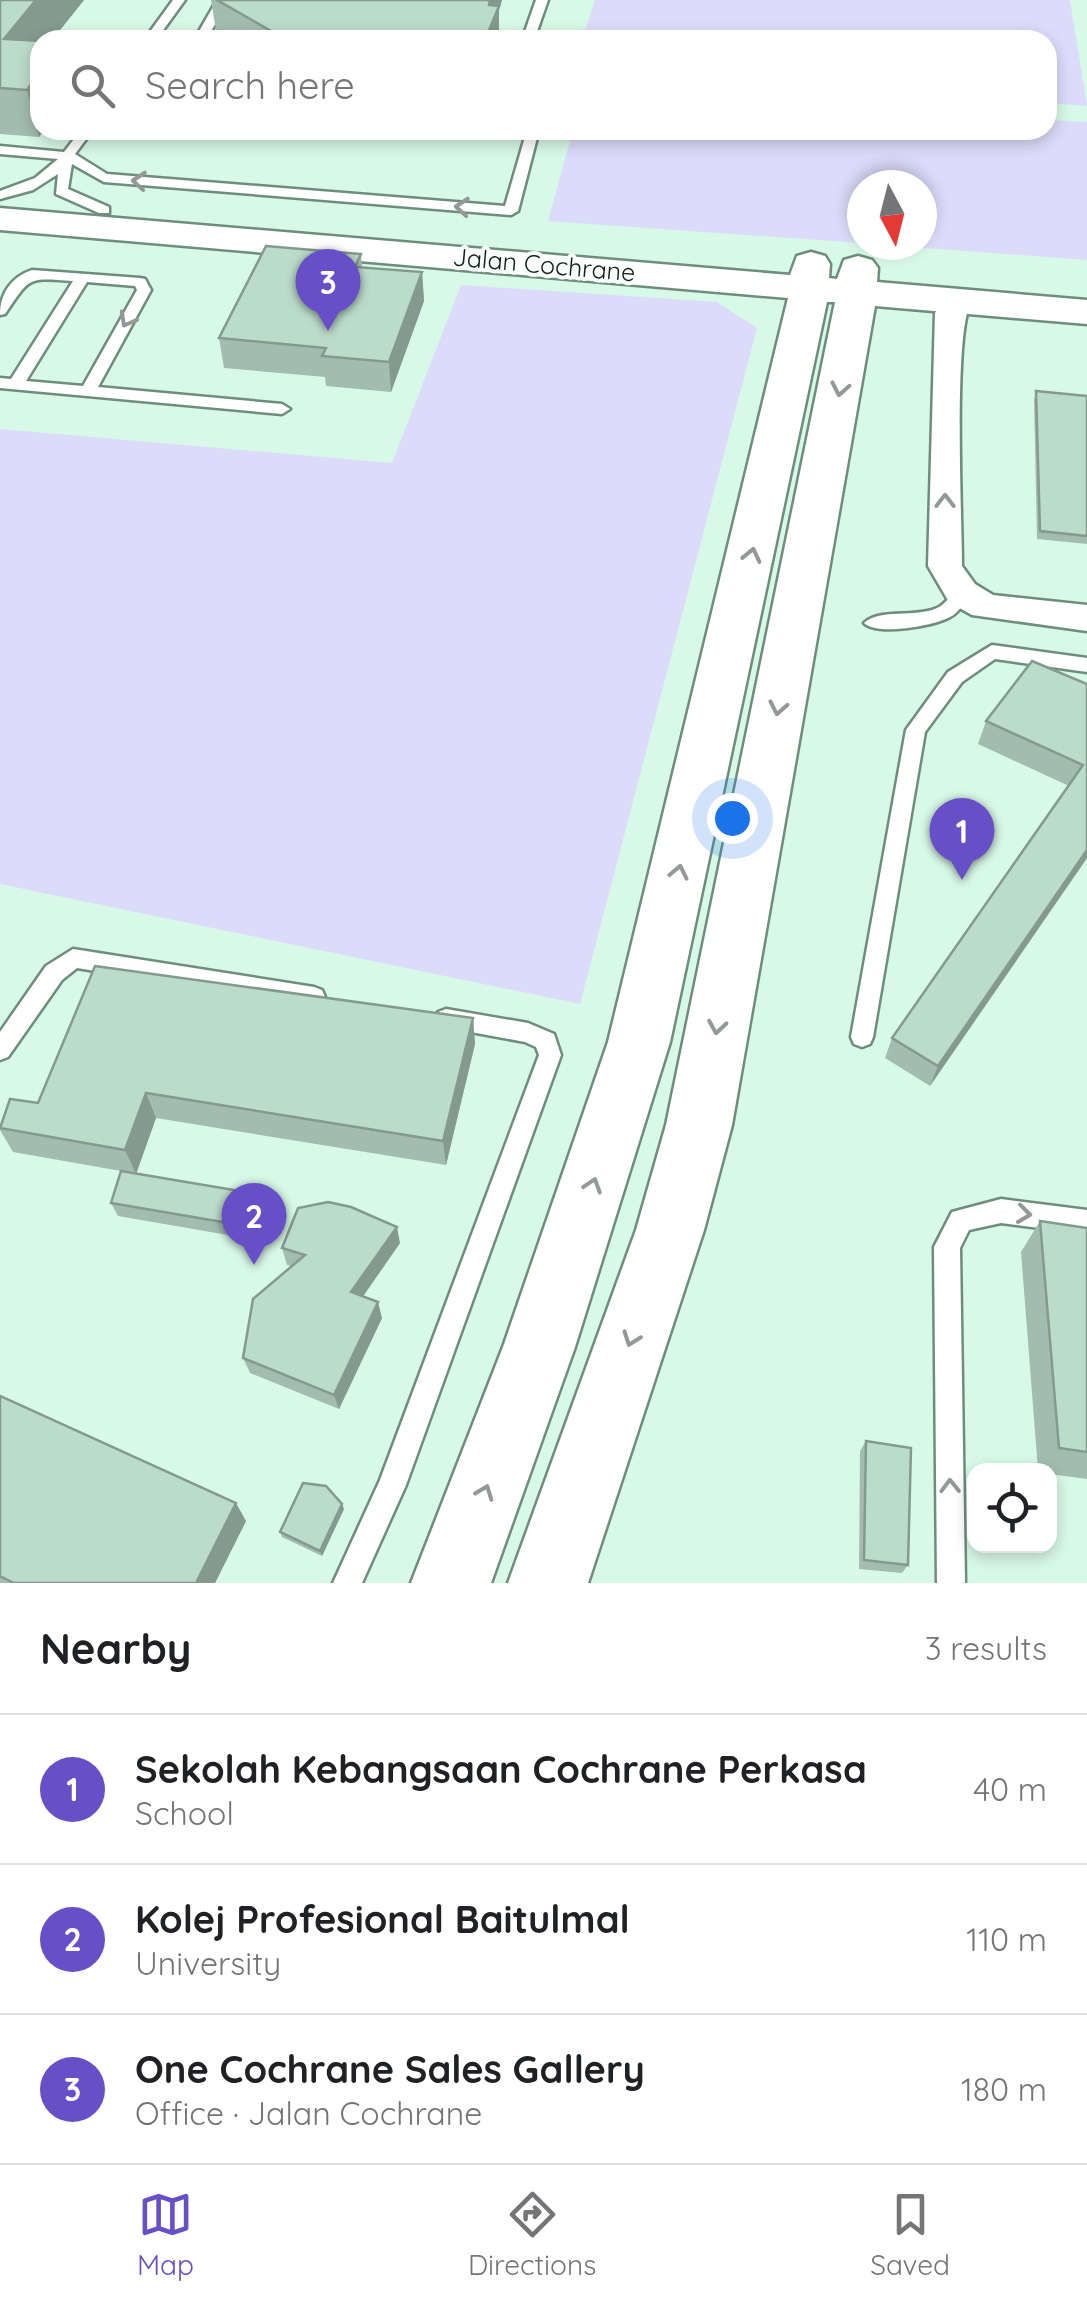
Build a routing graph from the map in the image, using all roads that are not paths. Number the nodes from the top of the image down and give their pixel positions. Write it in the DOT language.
graph roads {
  1 [pos="179,0"];
  2 [pos="223,0"];
  3 [pos="542,0"];
  4 [pos="157,30"];
  5 [pos="206,30"];
  6 [pos="532,30"];
  7 [pos="80,140"];
  8 [pos="530,140"];
  9 [pos="0,150"];
  10 [pos="69,156"];
  11 [pos="0,198"];
  12 [pos="104,210"];
  13 [pos="0,219"];
  14 [pos="83,277"];
  15 [pos="834,278"];
  16 [pos="1087,284"];
  17 [pos="956,302"];
  18 [pos="0,311"];
  19 [pos="1087,312"];
  20 [pos="8,383"];
  21 [pos="88,391"];
  22 [pos="282,409"];
  23 [pos="962,593"];
  24 [pos="1087,618"];
  25 [pos="873,622"];
  26 [pos="1087,665"];
  27 [pos="334,1000"];
  28 [pos="430,1016"];
  29 [pos="862,1038"];
  30 [pos="0,1050"];
  31 [pos="1087,1222"];
  32 [pos="347,1583"];
  33 [pos="450,1583"];
  34 [pos="548,1583"];
  35 [pos="951,1583"];
  1 -- 4 [label="lane"];
  2 -- 5 [label="lane"];
  3 -- 6 [label="lane"];
  7 -- 10 [label="lane"];
  8 -- 10 [label="lane, one-way"];
  9 -- 10 [label="lane"];
  10 -- 11 [label="lane"];
  10 -- 12 [label="lane"];
  11 -- 12 [label="street, Jalan Cochrane"];
  12 -- 15 [label="street, Jalan Cochrane"];
  13 -- 15 [label="street, Jalan Cochrane"];
  14 -- 18 [label="lane"];
  14 -- 20 [label="lane"];
  14 -- 21 [label="lane, one-way"];
  15 -- 16 [label="street, Jalan Cochrane"];
  15 -- 17 [label="street, Jalan Cochrane"];
  33 -- 15 [label="street, one-way"];
  15 -- 34 [label="street, one-way"];
  17 -- 19 [label="street, Jalan Cochrane"];
  23 -- 17 [label="street, one-way"];
  20 -- 21 [label="lane"];
  21 -- 22 [label="lane"];
  23 -- 24 [label="street"];
  23 -- 25 [label="lane"];
  26 -- 29 [label="lane"];
  27 -- 30 [label="lane"];
  28 -- 32 [label="lane"];
  35 -- 31 [label="lane, one-way"];
}
